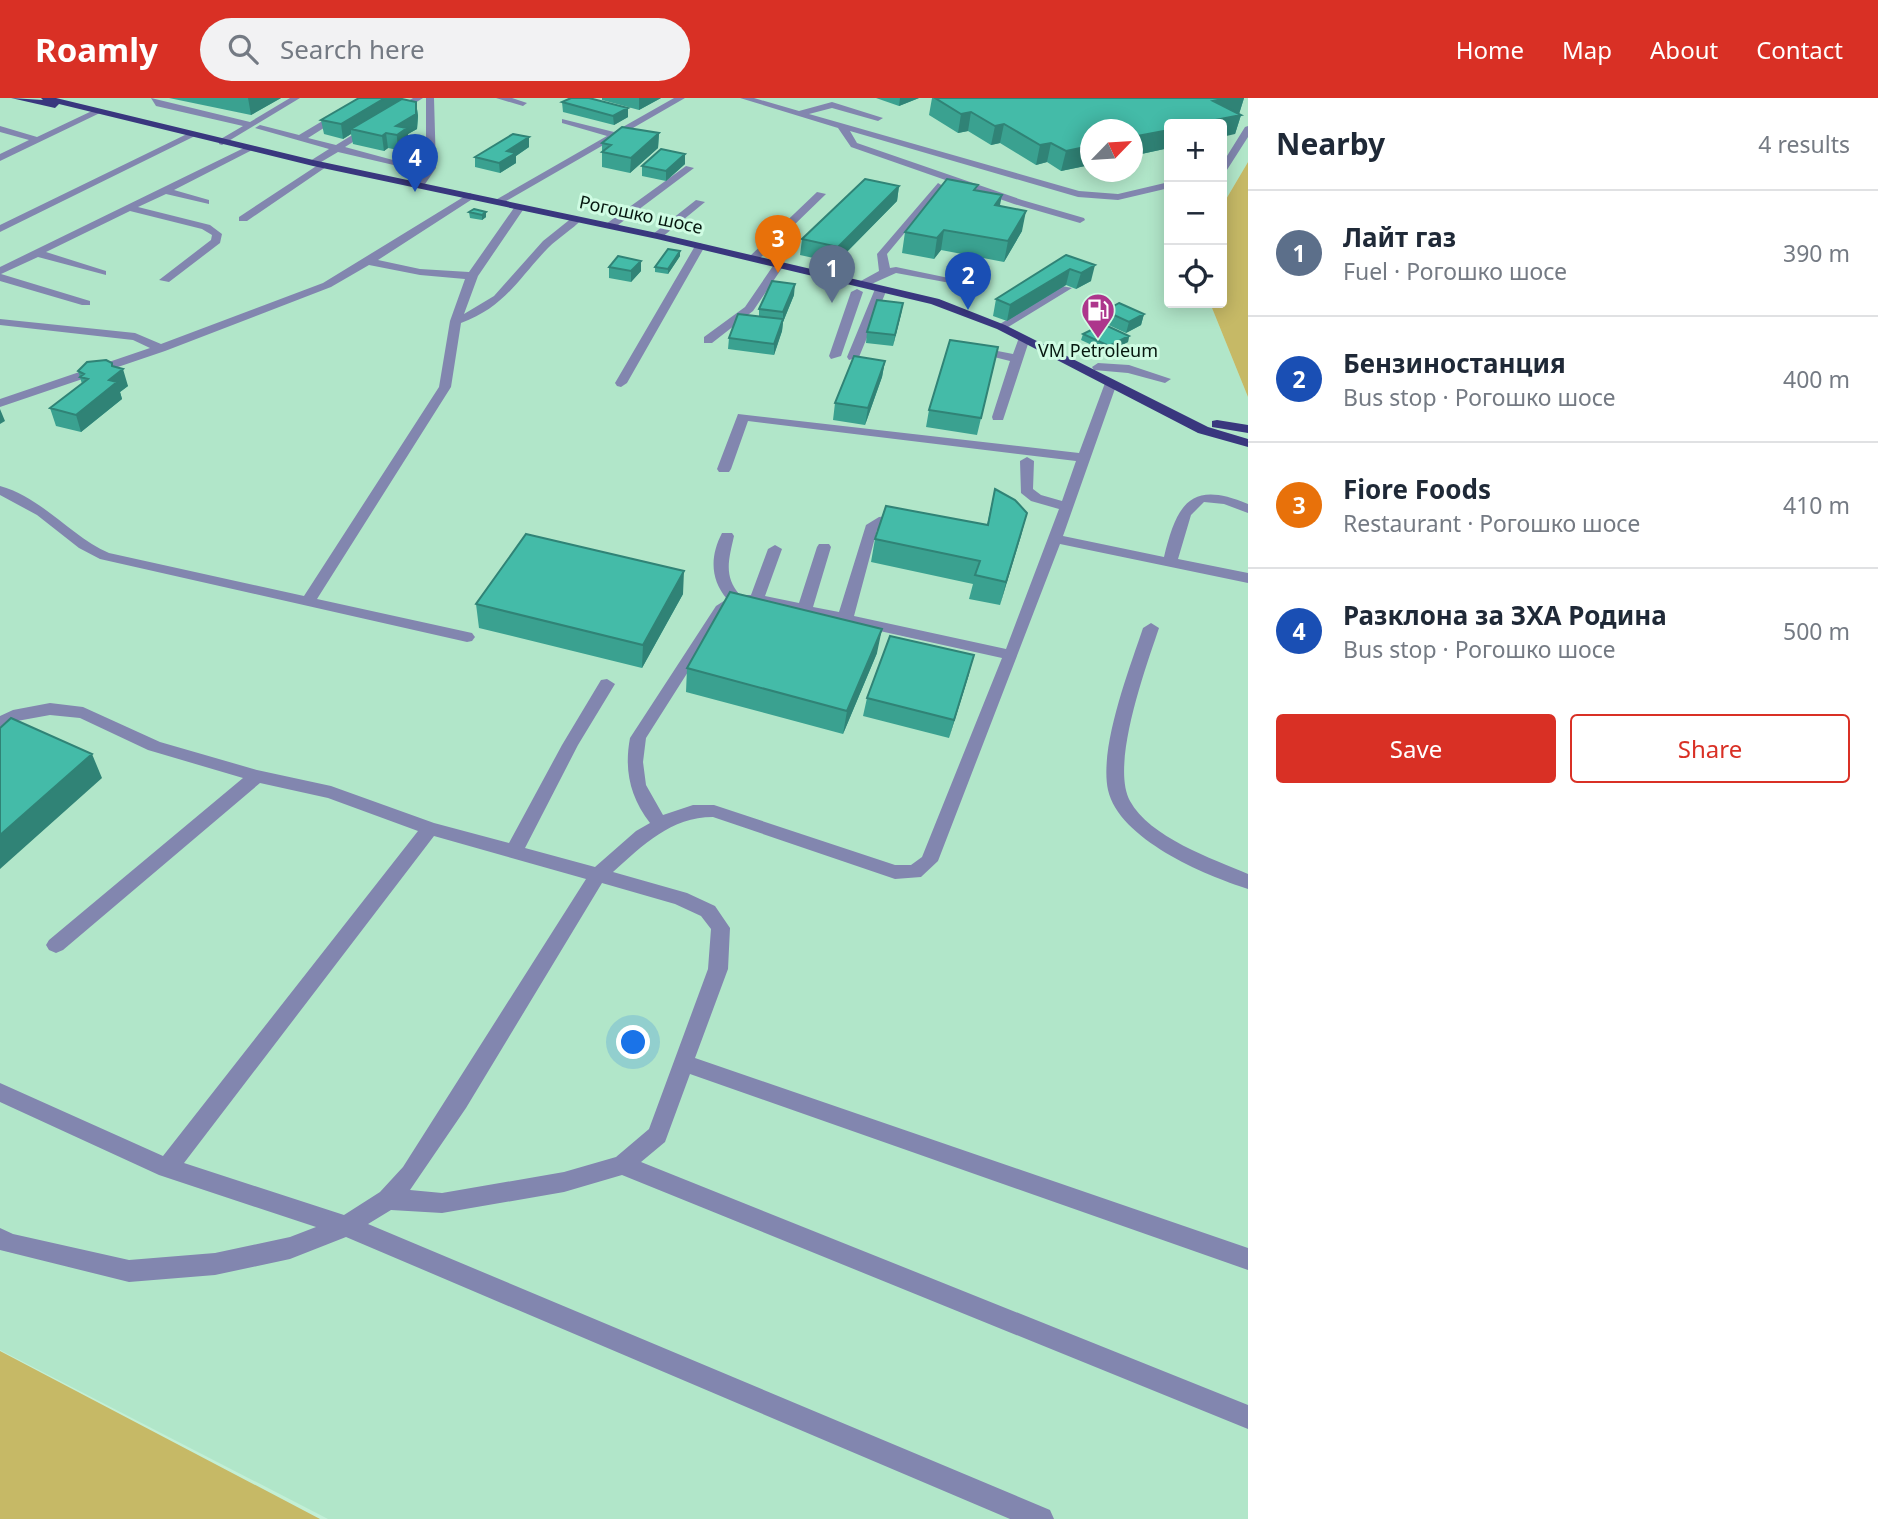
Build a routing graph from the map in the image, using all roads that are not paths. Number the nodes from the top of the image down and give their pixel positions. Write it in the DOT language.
graph roads {
  1 [pos="15,98"];
  2 [pos="45,98"];
  3 [pos="155,98"];
  4 [pos="296,98"];
  5 [pos="367,98"];
  6 [pos="419,98"];
  7 [pos="430,98"];
  8 [pos="500,98"];
  9 [pos="681,98"];
  10 [pos="744,98"];
  11 [pos="523,103"];
  12 [pos="76,107"];
  13 [pos="97,112"];
  14 [pos="799,114"];
  15 [pos="878,118"];
  16 [pos="565,121"];
  17 [pos="256,127"];
  18 [pos="843,128"];
  19 [pos="0,129"];
  20 [pos="1248,129"];
  21 [pos="192,135"];
  22 [pos="615,135"];
  23 [pos="206,138"];
  24 [pos="299,139"];
  25 [pos="38,140"];
  26 [pos="222,142"];
  27 [pos="251,148"];
  28 [pos="336,149"];
  29 [pos="0,158"];
  30 [pos="146,159"];
  31 [pos="1227,163"];
  32 [pos="318,164"];
  33 [pos="412,168"];
  34 [pos="689,168"];
  35 [pos="419,185"];
  36 [pos="938,186"];
  37 [pos="1164,186"];
  38 [pos="165,190"];
  39 [pos="821,194"];
  40 [pos="470,196"];
  41 [pos="205,202"];
  42 [pos="497,202"];
  43 [pos="700,202"];
  44 [pos="520,207"];
  45 [pos="128,208"];
  46 [pos="243,219"];
  47 [pos="577,219"];
  48 [pos="1080,220"];
  49 [pos="610,226"];
  50 [pos="0,229"];
  51 [pos="657,236"];
  52 [pos="699,246"];
  53 [pos="37,253"];
  54 [pos="753,259"];
  55 [pos="368,261"];
  56 [pos="779,265"];
  57 [pos="2,270"];
  58 [pos="884,272"];
  59 [pos="102,273"];
  60 [pos="472,275"];
  61 [pos="165,280"];
  62 [pos="968,285"];
  63 [pos="860,288"];
  64 [pos="1066,288"];
  65 [pos="881,289"];
  66 [pos="86,303"];
  67 [pos="456,321"];
  68 [pos="0,322"];
  69 [pos="1001,327"];
  70 [pos="1024,338"];
  71 [pos="708,340"];
  72 [pos="161,348"];
  73 [pos="963,348"];
  74 [pos="835,355"];
  75 [pos="853,357"];
  76 [pos="1017,359"];
  77 [pos="1098,368"];
  78 [pos="1165,379"];
  79 [pos="621,383"];
  80 [pos="1111,383"];
  81 [pos="0,403"];
  82 [pos="1180,416"];
  83 [pos="998,417"];
  84 [pos="1248,429"];
  85 [pos="1248,443"];
  86 [pos="1085,458"];
  87 [pos="1027,461"];
  88 [pos="724,469"];
  89 [pos="0,490"];
  90 [pos="1067,508"];
  91 [pos="1248,509"];
  92 [pos="916,518"];
  93 [pos="727,536"];
  94 [pos="1056,539"];
  95 [pos="824,547"];
  96 [pos="775,549"];
  97 [pos="1170,562"];
  98 [pos="1248,578"];
  99 [pos="757,599"];
  100 [pos="736,600"];
  101 [pos="307,603"];
  102 [pos="804,610"];
  103 [pos="845,619"];
  104 [pos="1151,628"];
  105 [pos="467,637"];
  106 [pos="1010,655"];
  107 [pos="607,684"];
  108 [pos="0,723"];
  109 [pos="257,776"];
  110 [pos="661,825"];
  111 [pos="430,828"];
  112 [pos="514,852"];
  113 [pos="597,876"];
  114 [pos="1248,882"];
  115 [pos="56,945"];
  116 [pos="683,1063"];
  117 [pos="0,1092"];
  118 [pos="622,1166"];
  119 [pos="167,1168"];
  120 [pos="388,1199"];
  121 [pos="346,1226"];
  122 [pos="0,1240"];
  123 [pos="1248,1259"];
  124 [pos="1248,1417"];
  125 [pos="1041,1519"];
  1 -- 12 [label="main road, Рогошко шосе"];
  2 -- 12 [label="main road, Рогошко шосе"];
  3 -- 17 [label="street"];
  4 -- 17 [label="street"];
  5 -- 24 [label="street"];
  6 -- 28 [label="street"];
  7 -- 35 [label="street"];
  8 -- 11 [label="street"];
  9 -- 22 [label="street"];
  10 -- 14 [label="street"];
  12 -- 13 [label="main road, Рогошко шосе"];
  13 -- 21 [label="main road, Рогошко шосе"];
  13 -- 25 [label="street"];
  14 -- 15 [label="street"];
  14 -- 18 [label="street"];
  16 -- 22 [label="street"];
  17 -- 24 [label="street"];
  17 -- 26 [label="street"];
  18 -- 37 [label="street"];
  18 -- 48 [label="street"];
  19 -- 25 [label="street"];
  20 -- 31 [label="street"];
  21 -- 23 [label="main road, Рогошко шосе"];
  21 -- 30 [label="street"];
  22 -- 42 [label="street"];
  23 -- 26 [label="main road, Рогошко шосе"];
  23 -- 30 [label="street"];
  24 -- 28 [label="street"];
  25 -- 29 [label="street"];
  26 -- 27 [label="main road, Рогошко шосе"];
  27 -- 32 [label="main road, Рогошко шосе"];
  27 -- 38 [label="street"];
  28 -- 32 [label="street"];
  28 -- 33 [label="street"];
  30 -- 50 [label="street"];
  32 -- 35 [label="main road, Рогошко шосе"];
  32 -- 46 [label="street"];
  34 -- 49 [label="street"];
  35 -- 40 [label="main road, Рогошко шосе"];
  36 -- 58 [label="street"];
  38 -- 41 [label="street"];
  38 -- 45 [label="street"];
  39 -- 54 [label="street"];
  40 -- 42 [label="main road, Рогошко шосе"];
  40 -- 55 [label="street"];
  42 -- 44 [label="main road, Рогошко шосе"];
  43 -- 51 [label="street"];
  44 -- 47 [label="main road, Рогошко шосе"];
  44 -- 60 [label="street"];
  45 -- 53 [label="street"];
  45 -- 61 [label="street"];
  47 -- 49 [label="main road, Рогошко шосе"];
  47 -- 67 [label="street"];
  49 -- 51 [label="main road, Рогошко шосе"];
  51 -- 52 [label="main road, Рогошко шосе"];
  52 -- 54 [label="main road, Рогошко шосе"];
  52 -- 79 [label="street"];
  53 -- 57 [label="street"];
  53 -- 59 [label="street"];
  54 -- 56 [label="main road, Рогошко шосе"];
  55 -- 60 [label="street"];
  55 -- 72 [label="street"];
  56 -- 63 [label="main road, Рогошко шосе"];
  56 -- 71 [label="street"];
  57 -- 66 [label="street"];
  58 -- 62 [label="street"];
  58 -- 63 [label="street"];
  60 -- 67 [label="street"];
  63 -- 65 [label="main road, Рогошко шосе"];
  63 -- 74 [label="street"];
  64 -- 69 [label="street"];
  65 -- 69 [label="main road, Рогошко шосе"];
  65 -- 75 [label="street"];
  67 -- 101 [label="street"];
  68 -- 72 [label="street"];
  69 -- 70 [label="main road, Рогошко шосе"];
  70 -- 76 [label="street"];
  70 -- 80 [label="main road, Рогошко шосе"];
  72 -- 81 [label="street"];
  73 -- 76 [label="street"];
  76 -- 83 [label="street"];
  77 -- 78 [label="street"];
  80 -- 82 [label="main road, Рогошко шосе"];
  80 -- 86 [label="street"];
  82 -- 84 [label="main road, Рогошко шосе"];
  82 -- 85 [label="main road, Рогошко шосе"];
  86 -- 88 [label="street"];
  86 -- 90 [label="street"];
  87 -- 90 [label="street"];
  89 -- 101 [label="street"];
  90 -- 94 [label="street"];
  91 -- 97 [label="street"];
  92 -- 103 [label="street"];
  93 -- 100 [label="street"];
  94 -- 97 [label="street"];
  94 -- 106 [label="street"];
  95 -- 102 [label="street"];
  96 -- 99 [label="street"];
  97 -- 98 [label="street"];
  99 -- 100 [label="street"];
  99 -- 102 [label="street"];
  100 -- 110 [label="street"];
  101 -- 105 [label="street"];
  102 -- 103 [label="street"];
  103 -- 106 [label="street"];
  104 -- 114 [label="street"];
  106 -- 110 [label="street"];
  107 -- 112 [label="street"];
  108 -- 109 [label="street"];
  109 -- 111 [label="street"];
  109 -- 115 [label="street"];
  110 -- 113 [label="street"];
  111 -- 112 [label="street"];
  111 -- 119 [label="street"];
  112 -- 113 [label="street"];
  113 -- 116 [label="street"];
  113 -- 120 [label="street"];
  116 -- 118 [label="street"];
  116 -- 123 [label="street"];
  117 -- 119 [label="street"];
  118 -- 120 [label="street"];
  118 -- 124 [label="street"];
  119 -- 121 [label="street"];
  120 -- 121 [label="street"];
  121 -- 122 [label="street"];
  121 -- 125 [label="street"];
}
